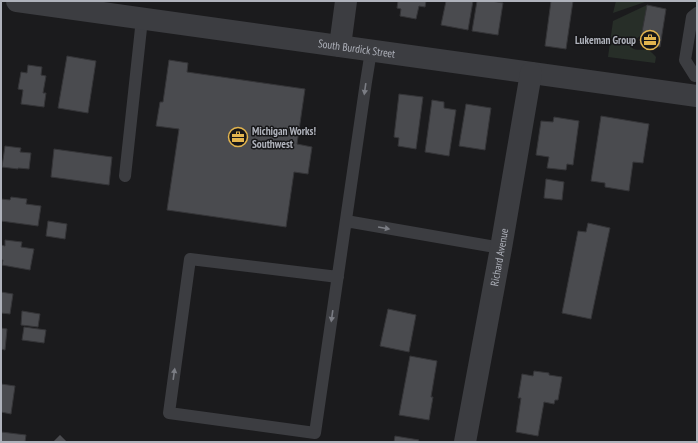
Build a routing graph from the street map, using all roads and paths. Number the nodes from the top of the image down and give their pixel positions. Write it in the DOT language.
graph roads {
  1 [pos="17,1"];
  2 [pos="346,1"];
  3 [pos="43,3"];
  4 [pos="697,13"];
  5 [pos="142,19"];
  6 [pos="340,46"];
  7 [pos="371,50"];
  8 [pos="531,73"];
  9 [pos="695,86"];
  10 [pos="125,176"];
  11 [pos="346,221"];
  12 [pos="501,248"];
  13 [pos="338,277"];
  14 [pos="465,442"];
  1 -- 3 [label="street, South Burdick Street"];
  2 -- 6 [label="street"];
  3 -- 5 [label="street, South Burdick Street"];
  4 -- 9 [label="lane"];
  5 -- 6 [label="street, South Burdick Street"];
  5 -- 10 [label="lane"];
  6 -- 7 [label="street, South Burdick Street"];
  7 -- 8 [label="street, South Burdick Street"];
  7 -- 11 [label="lane, one-way"];
  8 -- 9 [label="street, South Burdick Street"];
  8 -- 12 [label="street, Richard Avenue"];
  11 -- 12 [label="lane, one-way"];
  11 -- 13 [label="lane"];
  12 -- 14 [label="street, Richard Avenue"];
  13 -- 13 [label="lane, one-way"];
}
